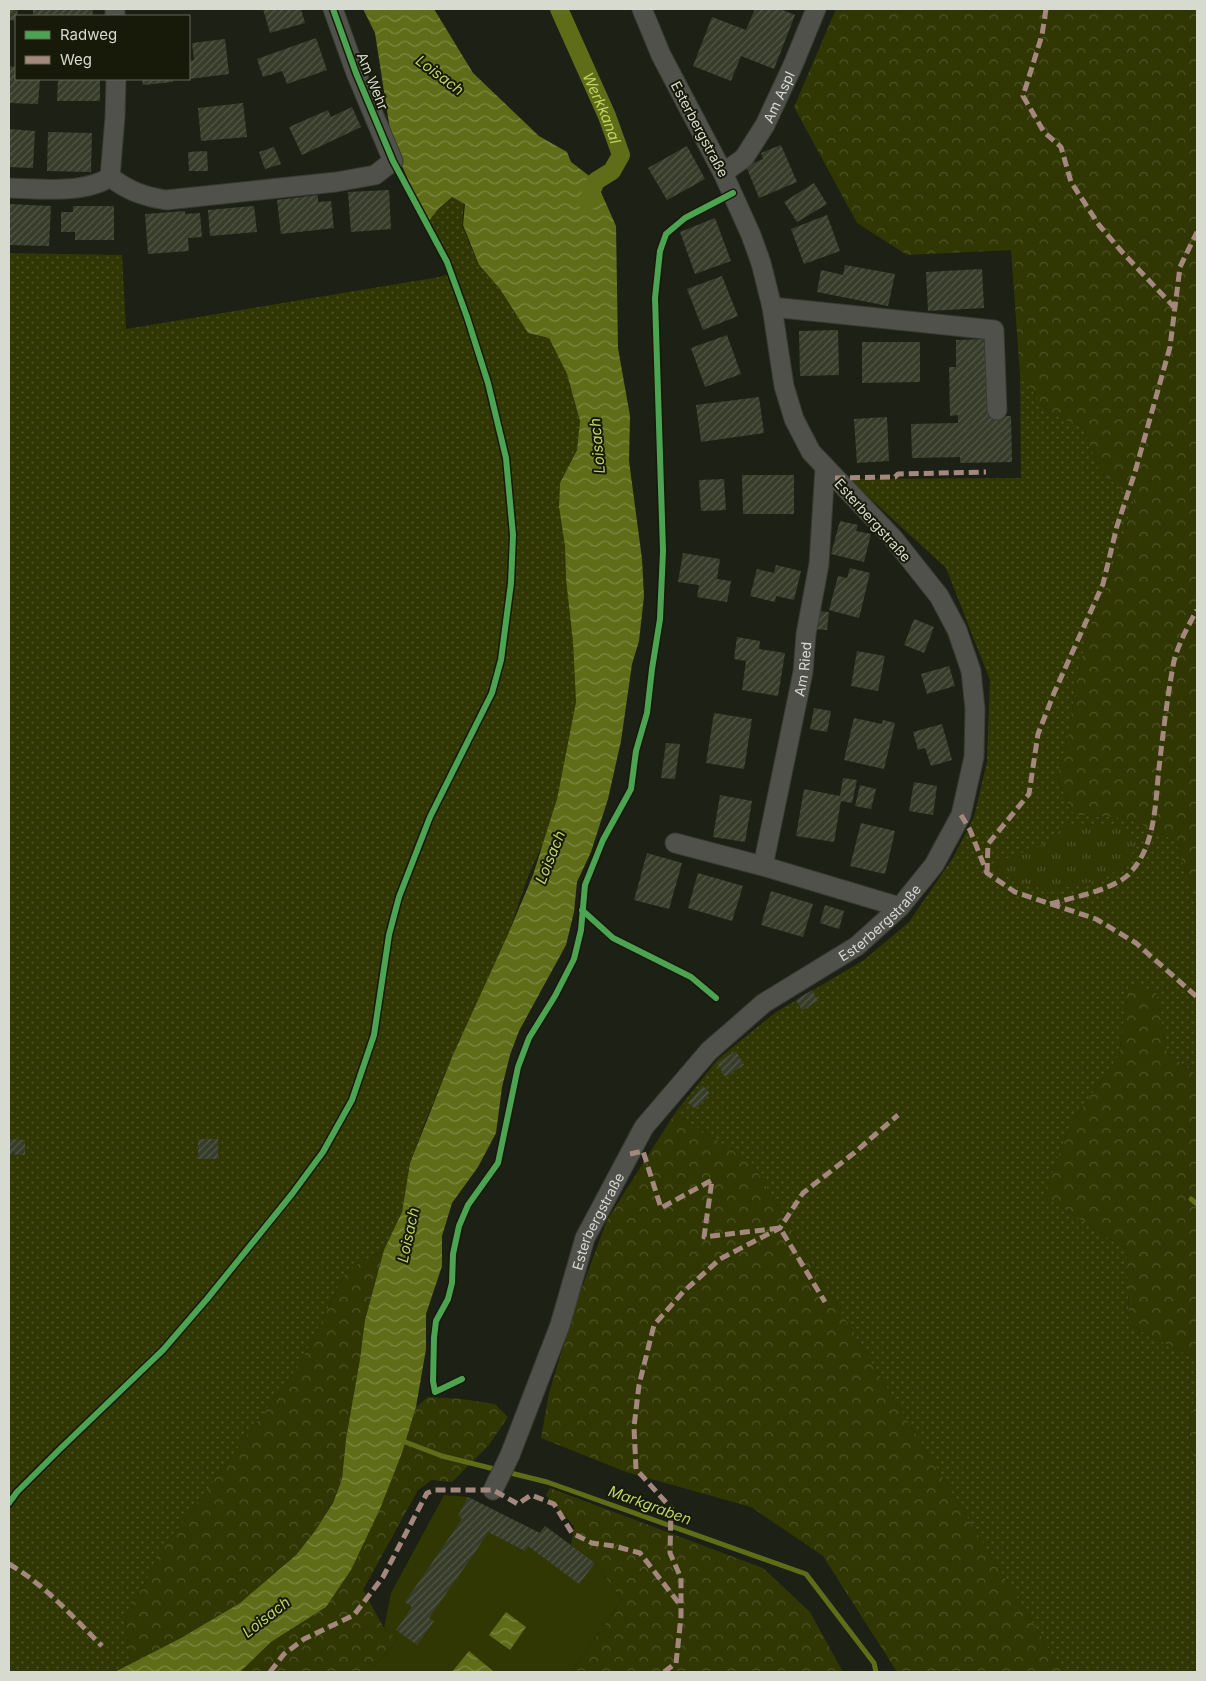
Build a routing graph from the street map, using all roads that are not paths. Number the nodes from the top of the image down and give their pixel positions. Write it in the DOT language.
graph roads {
  1 [pos="333,9"];
  2 [pos="642,9"];
  3 [pos="816,9"];
  4 [pos="116,80"];
  5 [pos="723,173"];
  6 [pos="110,177"];
  7 [pos="9,188"];
  8 [pos="772,308"];
  9 [pos="997,410"];
  10 [pos="825,468"];
  11 [pos="675,843"];
  12 [pos="764,866"];
  13 [pos="900,908"];
  14 [pos="493,1490"];
  1 -- 6 [label="street, Am Wehr"];
  2 -- 5 [label="street, Esterbergstraße"];
  3 -- 5 [label="street, Am Aspl"];
  4 -- 6 [label="street"];
  5 -- 8 [label="street, Esterbergstraße"];
  6 -- 7 [label="street"];
  8 -- 9 [label="street"];
  8 -- 10 [label="street, Esterbergstraße"];
  10 -- 12 [label="street, Am Ried"];
  10 -- 13 [label="street, Esterbergstraße"];
  11 -- 12 [label="street"];
  12 -- 13 [label="street"];
  13 -- 14 [label="street, Esterbergstraße"];
}
